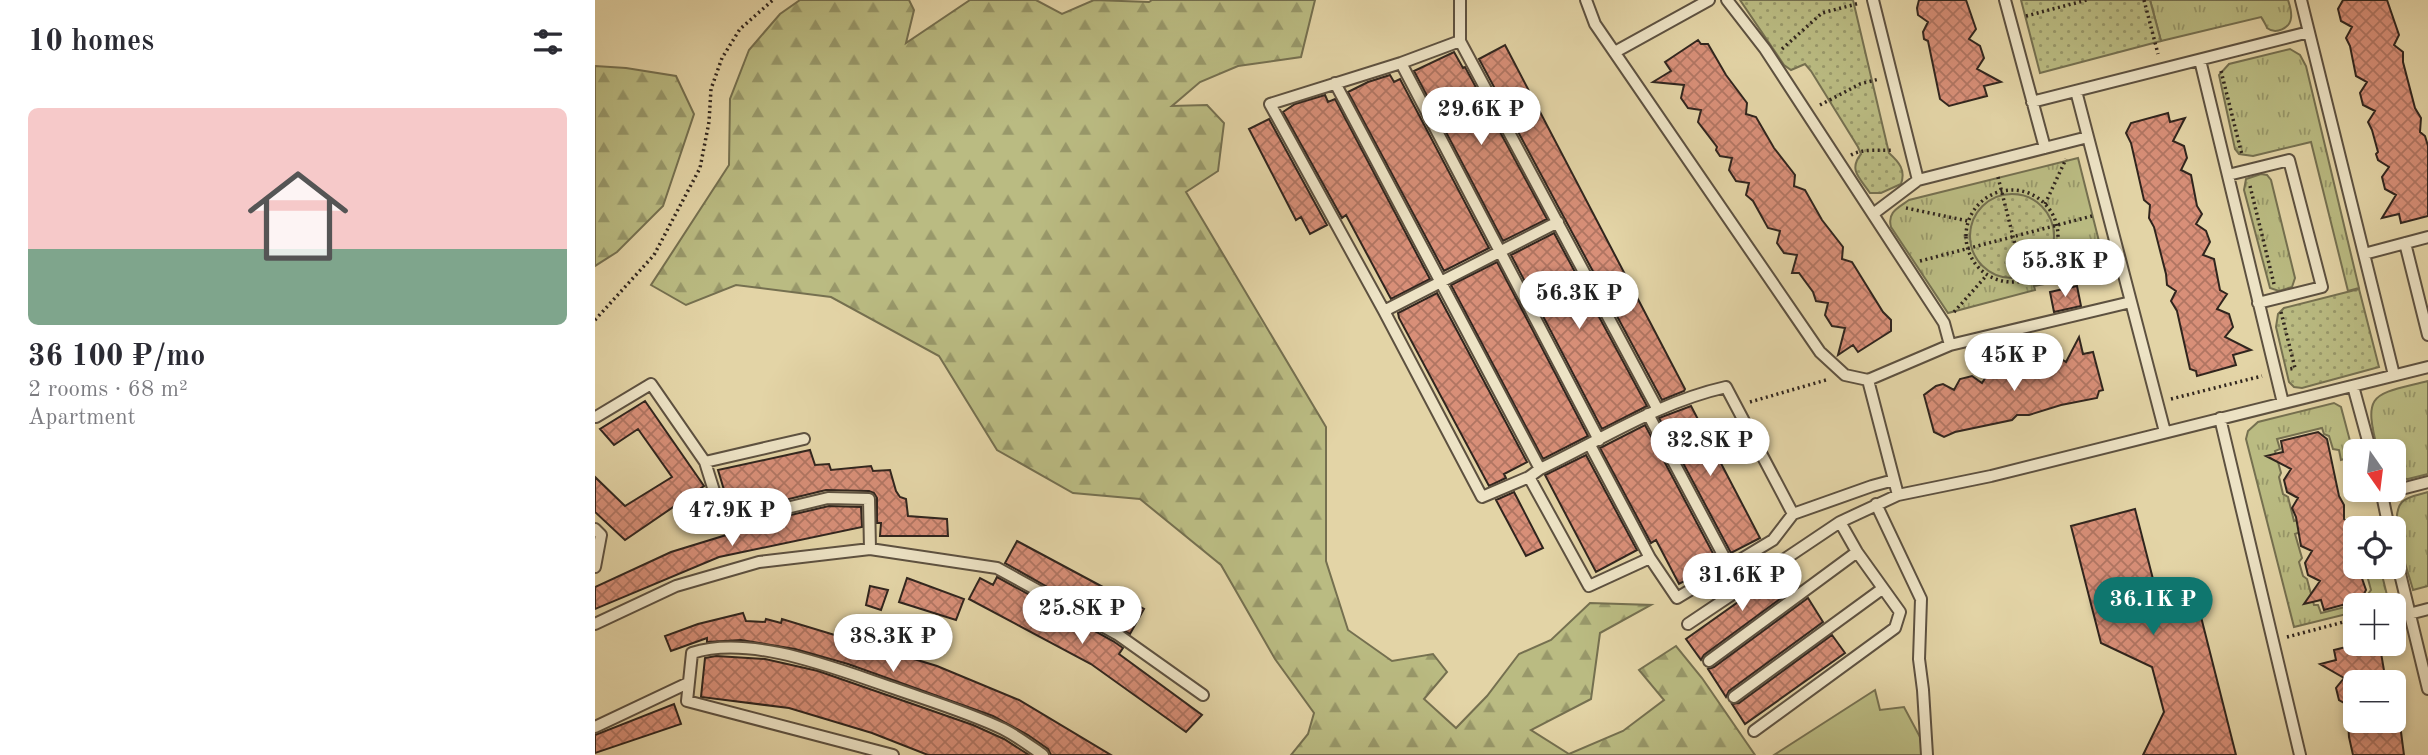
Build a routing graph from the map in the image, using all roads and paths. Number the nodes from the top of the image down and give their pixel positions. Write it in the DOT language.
graph roads {
  1 [pos="773,0"];
  2 [pos="1460,0"];
  3 [pos="1586,0"];
  4 [pos="1709,0"];
  5 [pos="1727,0"];
  6 [pos="1873,0"];
  7 [pos="2005,0"];
  8 [pos="2087,0"];
  9 [pos="2144,0"];
  10 [pos="2301,0"];
  11 [pos="2010,20"];
  12 [pos="2309,32"];
  13 [pos="1461,41"];
  14 [pos="1615,52"];
  15 [pos="1770,57"];
  16 [pos="2200,60"];
  17 [pos="1401,63"];
  18 [pos="2162,69"];
  19 [pos="1892,75"];
  20 [pos="1335,83"];
  21 [pos="2077,91"];
  22 [pos="2032,102"];
  23 [pos="1806,114"];
  24 [pos="2088,137"];
  25 [pos="2075,140"];
  26 [pos="1910,148"];
  27 [pos="2045,148"];
  28 [pos="1994,161"];
  29 [pos="1838,163"];
  30 [pos="2228,175"];
  31 [pos="1918,180"];
  32 [pos="2002,191"];
  33 [pos="1887,204"];
  34 [pos="2045,204"];
  35 [pos="2108,212"];
  36 [pos="1873,214"];
  37 [pos="1968,221"];
  38 [pos="1558,222"];
  39 [pos="2057,226"];
  40 [pos="2013,237"];
  41 [pos="2428,237"];
  42 [pos="2057,242"];
  43 [pos="2405,243"];
  44 [pos="1968,249"];
  45 [pos="1499,253"];
  46 [pos="2364,254"];
  47 [pos="1906,264"];
  48 [pos="1987,275"];
  49 [pos="2024,280"];
  50 [pos="1439,282"];
  51 [pos="2131,300"];
  52 [pos="2258,303"];
  53 [pos="1384,311"];
  54 [pos="595,320"];
  55 [pos="1944,323"];
  56 [pos="2428,335"];
  57 [pos="1950,345"];
  58 [pos="2428,367"];
  59 [pos="1845,375"];
  60 [pos="2395,375"];
  61 [pos="1868,380"];
  62 [pos="2353,386"];
  63 [pos="2283,403"];
  64 [pos="1737,406"];
  65 [pos="1653,412"];
  66 [pos="596,417"];
  67 [pos="2220,418"];
  68 [pos="2165,432"];
  69 [pos="804,439"];
  70 [pos="2367,439"];
  71 [pos="1594,443"];
  72 [pos="705,462"];
  73 [pos="1540,469"];
  74 [pos="1529,477"];
  75 [pos="1894,480"];
  76 [pos="2428,482"];
  77 [pos="2406,487"];
  78 [pos="1898,495"];
  79 [pos="1877,504"];
  80 [pos="1793,514"];
  81 [pos="1840,522"];
  82 [pos="595,529"];
  83 [pos="870,550"];
  84 [pos="1857,552"];
  85 [pos="1650,558"];
  86 [pos="595,567"];
  87 [pos="1730,568"];
  88 [pos="2401,579"];
  89 [pos="1882,589"];
  90 [pos="2428,609"];
  91 [pos="2409,614"];
  92 [pos="2343,622"];
  93 [pos="595,624"];
  94 [pos="1688,624"];
  95 [pos="2272,641"];
  96 [pos="1709,661"];
  97 [pos="688,684"];
  98 [pos="2428,689"];
  99 [pos="1203,695"];
  100 [pos="1734,697"];
  101 [pos="595,727"];
  102 [pos="1754,731"];
  103 [pos="893,755"];
  104 [pos="1043,755"];
  105 [pos="1927,755"];
  106 [pos="2300,755"];
  1 -- 54 [label="path"];
  2 -- 13 [label="lane"];
  3 -- 14 [label="lane"];
  4 -- 14 [label="lane"];
  5 -- 15 [label="lane"];
  6 -- 15 [label="path"];
  6 -- 19 [label="lane"];
  7 -- 11 [label="lane"];
  8 -- 11 [label="path"];
  9 -- 18 [label="path"];
  10 -- 12 [label="lane"];
  11 -- 22 [label="lane"];
  12 -- 16 [label="lane"];
  12 -- 46 [label="lane"];
  13 -- 17 [label="lane"];
  13 -- 38 [label="lane"];
  14 -- 59 [label="lane"];
  15 -- 23 [label="lane"];
  16 -- 18 [label="lane"];
  16 -- 30 [label="lane"];
  17 -- 20 [label="lane"];
  17 -- 45 [label="lane"];
  18 -- 21 [label="lane"];
  19 -- 23 [label="path"];
  19 -- 26 [label="lane"];
  20 -- 50 [label="lane"];
  20 -- 53 [label="lane"];
  21 -- 22 [label="lane"];
  21 -- 24 [label="lane"];
  22 -- 27 [label="lane"];
  23 -- 29 [label="lane"];
  24 -- 25 [label="lane"];
  24 -- 35 [label="lane"];
  25 -- 27 [label="lane"];
  25 -- 34 [label="path"];
  26 -- 29 [label="path"];
  26 -- 31 [label="lane"];
  27 -- 28 [label="lane"];
  28 -- 31 [label="lane"];
  28 -- 32 [label="path"];
  29 -- 36 [label="lane"];
  30 -- 52 [label="lane"];
  30 -- 52 [label="lane"];
  31 -- 33 [label="lane"];
  32 -- 34 [label="path"];
  32 -- 37 [label="path"];
  32 -- 40 [label="path"];
  33 -- 36 [label="lane"];
  33 -- 37 [label="path"];
  34 -- 39 [label="path"];
  35 -- 39 [label="path"];
  35 -- 51 [label="lane"];
  36 -- 47 [label="lane"];
  37 -- 44 [label="path"];
  38 -- 45 [label="lane"];
  38 -- 65 [label="lane"];
  39 -- 40 [label="path"];
  39 -- 42 [label="path"];
  40 -- 44 [label="path"];
  40 -- 49 [label="path"];
  41 -- 43 [label="lane"];
  42 -- 49 [label="path"];
  42 -- 51 [label="path"];
  43 -- 46 [label="lane"];
  43 -- 56 [label="lane"];
  44 -- 47 [label="path"];
  44 -- 48 [label="path"];
  45 -- 50 [label="lane"];
  45 -- 71 [label="lane"];
  46 -- 60 [label="lane"];
  47 -- 55 [label="lane"];
  48 -- 49 [label="path"];
  48 -- 55 [label="path"];
  50 -- 53 [label="lane"];
  50 -- 73 [label="lane"];
  51 -- 57 [label="lane"];
  51 -- 68 [label="lane"];
  52 -- 63 [label="lane"];
  53 -- 74 [label="lane"];
  55 -- 57 [label="lane"];
  57 -- 61 [label="lane"];
  58 -- 60 [label="lane"];
  59 -- 61 [label="lane"];
  59 -- 64 [label="path"];
  60 -- 62 [label="lane"];
  61 -- 75 [label="lane"];
  62 -- 63 [label="lane"];
  62 -- 70 [label="lane"];
  63 -- 67 [label="lane"];
  64 -- 65 [label="lane"];
  64 -- 80 [label="lane"];
  65 -- 71 [label="lane"];
  65 -- 87 [label="lane"];
  66 -- 72 [label="lane"];
  67 -- 68 [label="lane"];
  67 -- 95 [label="lane"];
  68 -- 78 [label="lane"];
  69 -- 72 [label="lane"];
  71 -- 73 [label="lane"];
  71 -- 85 [label="lane"];
  72 -- 83 [label="lane"];
  73 -- 74 [label="lane"];
  74 -- 85 [label="lane"];
  75 -- 78 [label="lane"];
  75 -- 80 [label="lane"];
  76 -- 77 [label="lane"];
  78 -- 79 [label="lane"];
  79 -- 81 [label="lane"];
  79 -- 105 [label="lane"];
  80 -- 87 [label="lane"];
  81 -- 84 [label="lane"];
  81 -- 94 [label="lane"];
  82 -- 86 [label="lane"];
  83 -- 93 [label="lane"];
  83 -- 99 [label="lane"];
  84 -- 89 [label="lane"];
  84 -- 96 [label="lane"];
  85 -- 87 [label="lane"];
  88 -- 91 [label="lane"];
  89 -- 100 [label="lane"];
  89 -- 102 [label="lane"];
  90 -- 91 [label="lane"];
  91 -- 98 [label="lane"];
  92 -- 95 [label="path"];
  95 -- 106 [label="lane"];
  97 -- 101 [label="lane"];
  97 -- 103 [label="lane"];
  97 -- 104 [label="lane"];
}
